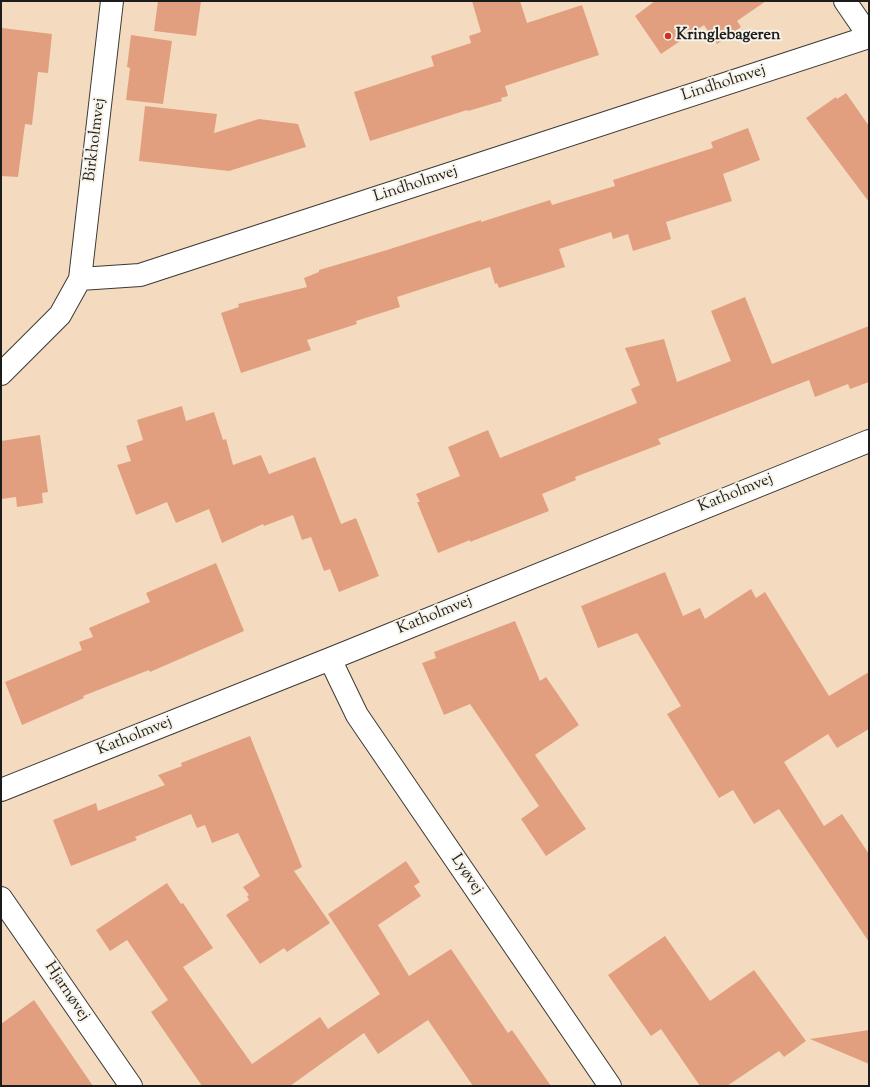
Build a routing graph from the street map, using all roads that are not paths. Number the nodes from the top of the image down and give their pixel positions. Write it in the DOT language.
graph roads {
  1 [pos="112,1"];
  2 [pos="845,1"];
  3 [pos="869,36"];
  4 [pos="80,279"];
  5 [pos="1,374"];
  6 [pos="869,441"];
  7 [pos="330,659"];
  8 [pos="1,790"];
  9 [pos="1,898"];
  10 [pos="130,1086"];
  11 [pos="610,1086"];
  1 -- 4 [label="street, Birkholmvej"];
  2 -- 3 [label="street"];
  3 -- 4 [label="street, Lindholmvej"];
  4 -- 5 [label="street"];
  6 -- 7 [label="street, Katholmvej"];
  7 -- 8 [label="street, Katholmvej"];
  7 -- 11 [label="street, Lyøvej"];
  9 -- 10 [label="street, Hjarnøvej"];
}
